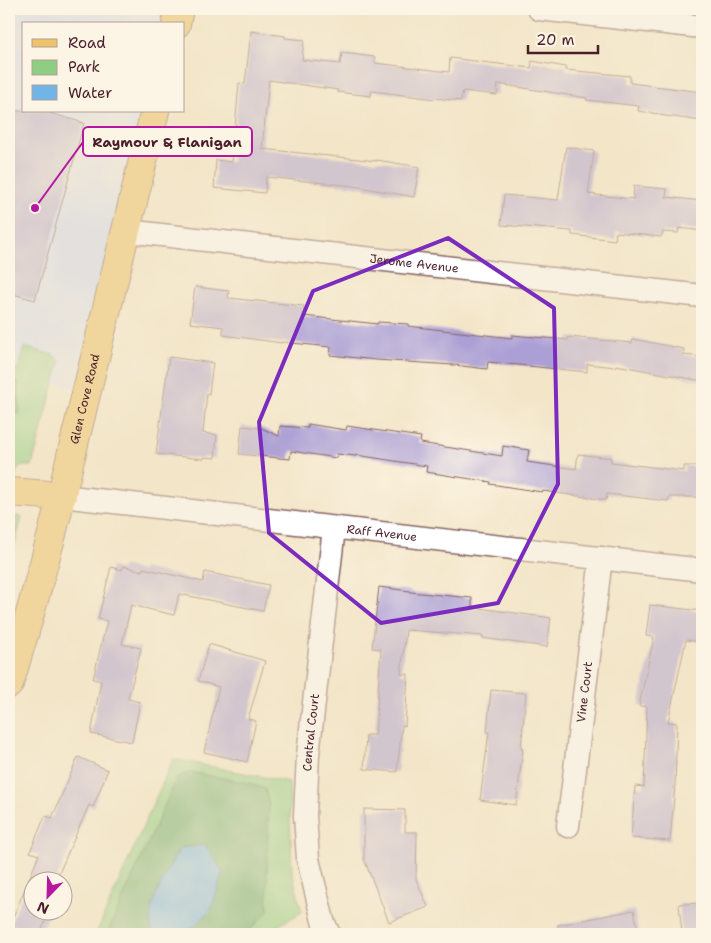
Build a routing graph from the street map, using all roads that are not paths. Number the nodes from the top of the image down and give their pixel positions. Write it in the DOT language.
graph roads {
  1 [pos="179,9"];
  2 [pos="540,9"];
  3 [pos="176,22"];
  4 [pos="702,27"];
  5 [pos="154,112"];
  6 [pos="126,231"];
  7 [pos="702,296"];
  8 [pos="9,492"];
  9 [pos="62,496"];
  10 [pos="334,528"];
  11 [pos="601,558"];
  12 [pos="702,570"];
  13 [pos="9,684"];
  14 [pos="568,826"];
  15 [pos="329,934"];
  1 -- 3 [label="main road"];
  2 -- 4 [label="street"];
  5 -- 6 [label="main road, Glen Cove Road"];
  6 -- 7 [label="street, Jerome Avenue"];
  6 -- 9 [label="main road, Glen Cove Road"];
  8 -- 9 [label="main road"];
  9 -- 10 [label="street, Raff Avenue"];
  9 -- 13 [label="main road, Glen Cove Road"];
  10 -- 11 [label="street, Raff Avenue"];
  10 -- 15 [label="street, Central Court"];
  11 -- 12 [label="street, Raff Avenue"];
  11 -- 14 [label="street, Vine Court"];
}
